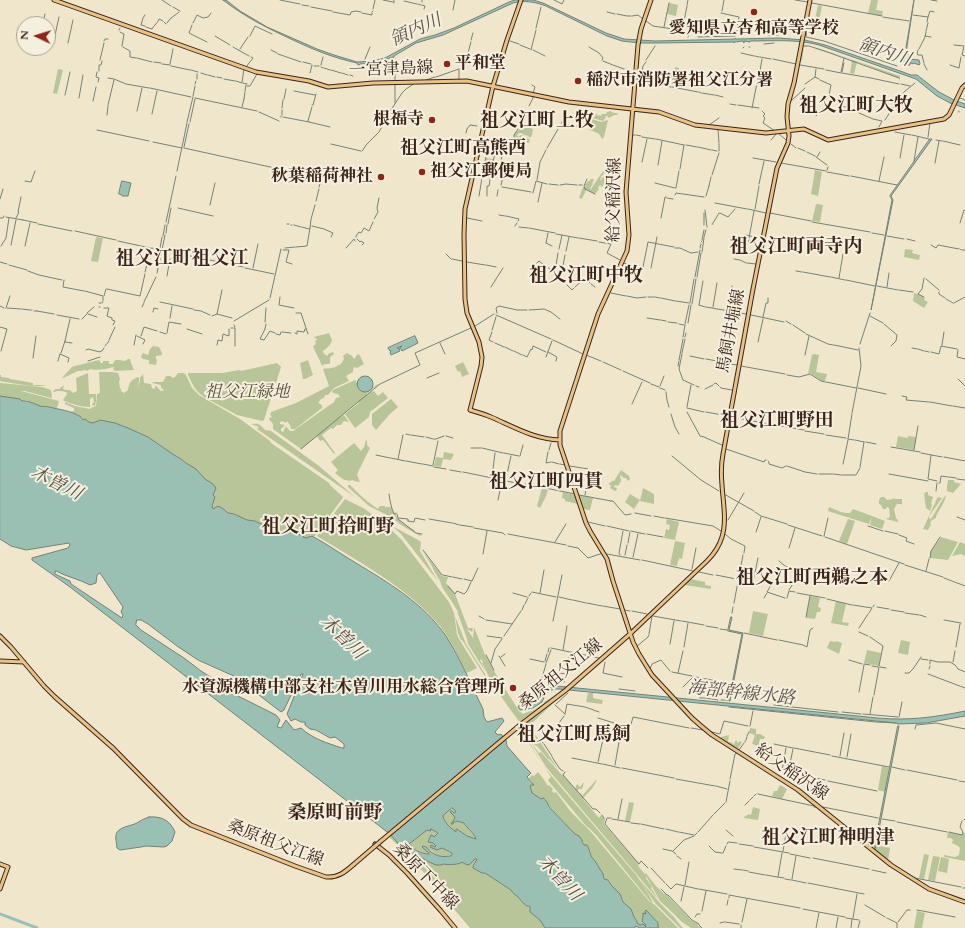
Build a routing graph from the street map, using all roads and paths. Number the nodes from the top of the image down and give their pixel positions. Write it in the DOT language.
graph roads {
  1 [pos="54,0"];
  2 [pos="651,0"];
  3 [pos="810,0"];
  4 [pos="521,2"];
  5 [pos="965,85"];
  6 [pos="493,86"];
  7 [pos="632,109"];
  8 [pos="788,131"];
  9 [pos="560,440"];
  10 [pos="630,634"];
  11 [pos="0,636"];
  12 [pos="0,661"];
  13 [pos="24,662"];
  14 [pos="375,844"];
  15 [pos="0,864"];
  16 [pos="0,889"];
  17 [pos="965,902"];
  18 [pos="455,928"];
  1 -- 6 [label="main road, 一宮津島線"];
  2 -- 7 [label="main road, 給父稲沢線"];
  3 -- 8 [label="main road, 馬飼井堀線"];
  4 -- 6 [label="main road"];
  5 -- 8 [label="main road, 一宮津島線"];
  6 -- 7 [label="main road, 一宮津島線"];
  6 -- 9 [label="main road"];
  7 -- 8 [label="main road, 一宮津島線"];
  7 -- 9 [label="main road, 給父稲沢線"];
  8 -- 10 [label="main road, 馬飼井堀線"];
  9 -- 10 [label="main road"];
  10 -- 13 [label="main road, 桑原祖父江線, bridge"];
  10 -- 17 [label="main road, 給父稲沢線"];
  11 -- 13 [label="main road, 桑原祖父江線"];
  12 -- 13 [label="main road"];
  14 -- 18 [label="main road, 桑原下中線"];
  15 -- 16 [label="main road"];
}
